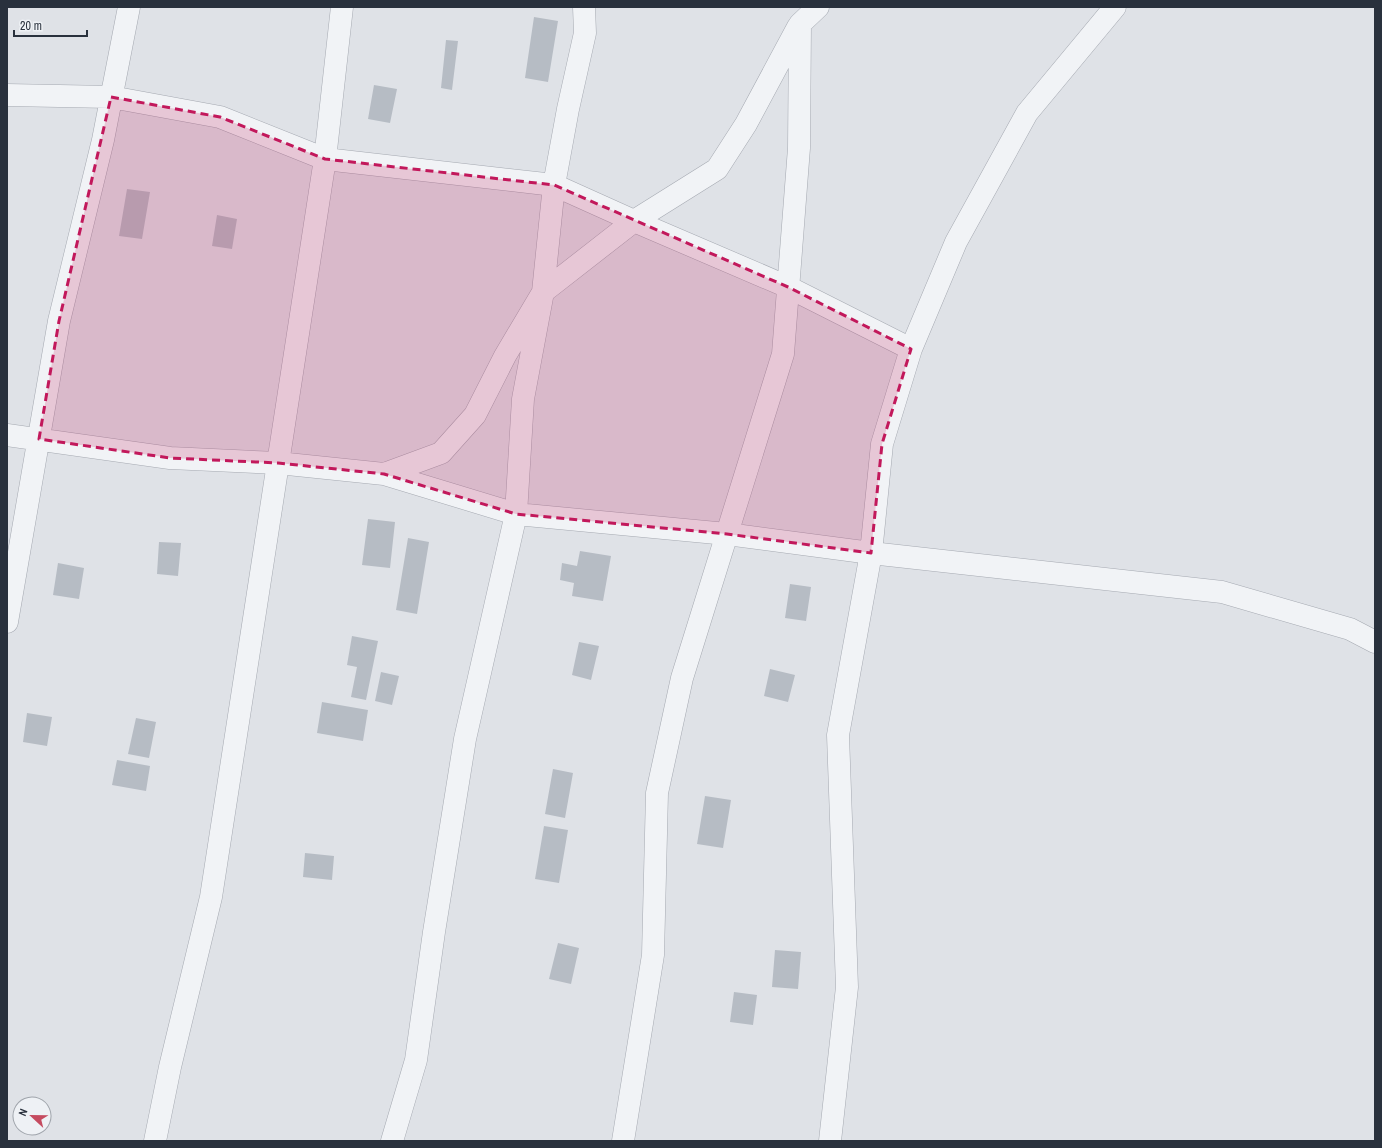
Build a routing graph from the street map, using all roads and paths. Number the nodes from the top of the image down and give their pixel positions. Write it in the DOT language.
graph roads {
  1 [pos="129,7"];
  2 [pos="342,7"];
  3 [pos="584,7"];
  4 [pos="818,7"];
  5 [pos="1115,7"];
  6 [pos="805,16"];
  7 [pos="7,94"];
  8 [pos="111,97"];
  9 [pos="325,159"];
  10 [pos="554,185"];
  11 [pos="634,221"];
  12 [pos="788,288"];
  13 [pos="543,292"];
  14 [pos="911,350"];
  15 [pos="7,435"];
  16 [pos="39,439"];
  17 [pos="278,463"];
  18 [pos="384,474"];
  19 [pos="516,514"];
  20 [pos="728,534"];
  21 [pos="871,553"];
  22 [pos="7,622"];
  23 [pos="1375,642"];
  24 [pos="155,1141"];
  25 [pos="392,1141"];
  26 [pos="622,1141"];
  27 [pos="830,1141"];
  1 -- 8 [label="street"];
  2 -- 9 [label="street"];
  3 -- 10 [label="street"];
  4 -- 6 [label="street"];
  5 -- 14 [label="street"];
  6 -- 11 [label="street"];
  6 -- 12 [label="street"];
  7 -- 8 [label="street"];
  8 -- 9 [label="street"];
  8 -- 16 [label="street"];
  9 -- 10 [label="street"];
  9 -- 17 [label="street"];
  10 -- 11 [label="street"];
  10 -- 13 [label="street"];
  11 -- 12 [label="street"];
  11 -- 13 [label="street"];
  12 -- 14 [label="street"];
  12 -- 20 [label="street"];
  13 -- 18 [label="street"];
  13 -- 19 [label="street"];
  14 -- 21 [label="street"];
  15 -- 16 [label="street"];
  16 -- 17 [label="street"];
  16 -- 22 [label="street"];
  17 -- 18 [label="street"];
  17 -- 24 [label="street"];
  18 -- 19 [label="street"];
  19 -- 20 [label="street"];
  19 -- 25 [label="street"];
  20 -- 21 [label="street"];
  20 -- 26 [label="street"];
  21 -- 23 [label="street"];
  21 -- 27 [label="street"];
}
